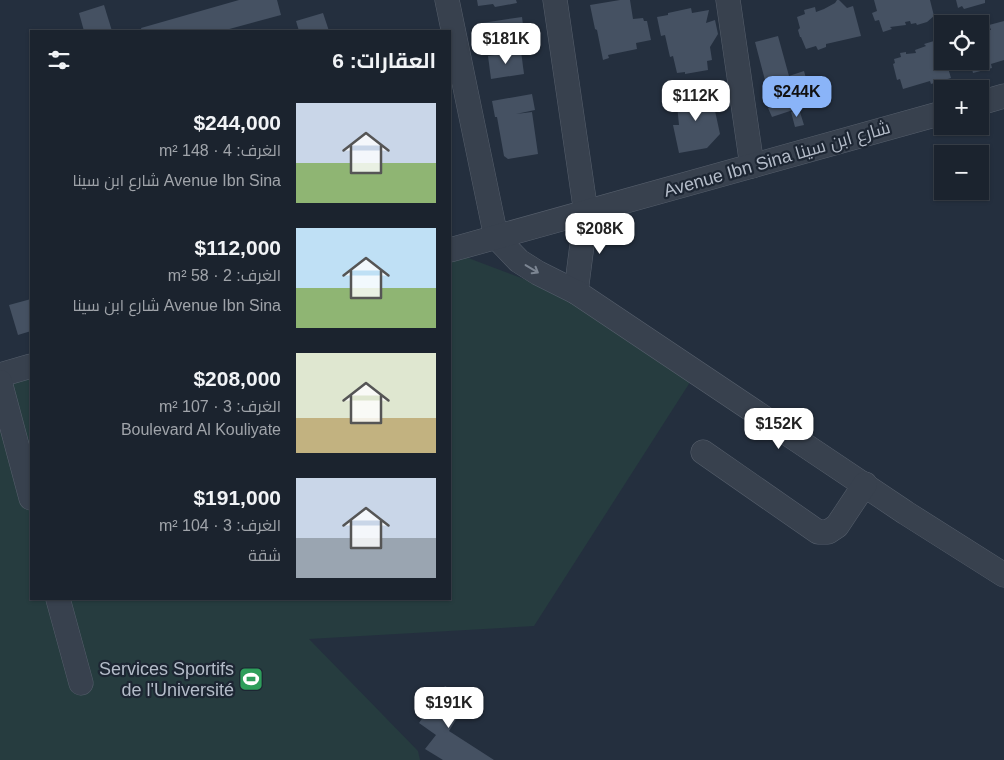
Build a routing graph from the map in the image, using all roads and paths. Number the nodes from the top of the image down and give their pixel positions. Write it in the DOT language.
graph roads {
  1 [pos="446,0"];
  2 [pos="555,0"];
  3 [pos="728,0"];
  4 [pos="1004,96"];
  5 [pos="989,100"];
  6 [pos="934,115"];
  7 [pos="752,166"];
  8 [pos="586,213"];
  9 [pos="496,237"];
  10 [pos="451,250"];
  11 [pos="576,292"];
  12 [pos="30,366"];
  13 [pos="0,375"];
  14 [pos="0,382"];
  15 [pos="703,452"];
  16 [pos="865,484"];
  17 [pos="30,494"];
  18 [pos="1004,575"];
  19 [pos="58,600"];
  20 [pos="81,683"];
  1 -- 9 [label="street"];
  2 -- 8 [label="street"];
  3 -- 7 [label="street"];
  4 -- 5 [label="street"];
  6 -- 7 [label="street, Avenue Ibn Sina شارع ابن سينا"];
  7 -- 8 [label="street, Avenue Ibn Sina شارع ابن سينا"];
  8 -- 9 [label="street, Avenue Ibn Sina شارع ابن سينا"];
  8 -- 11 [label="street"];
  9 -- 10 [label="street, Avenue Ibn Sina شارع ابن سينا"];
  9 -- 11 [label="street, one-way"];
  11 -- 16 [label="street"];
  12 -- 13 [label="street"];
  14 -- 17 [label="street"];
  15 -- 16 [label="street"];
  16 -- 18 [label="street"];
  19 -- 20 [label="street"];
}
